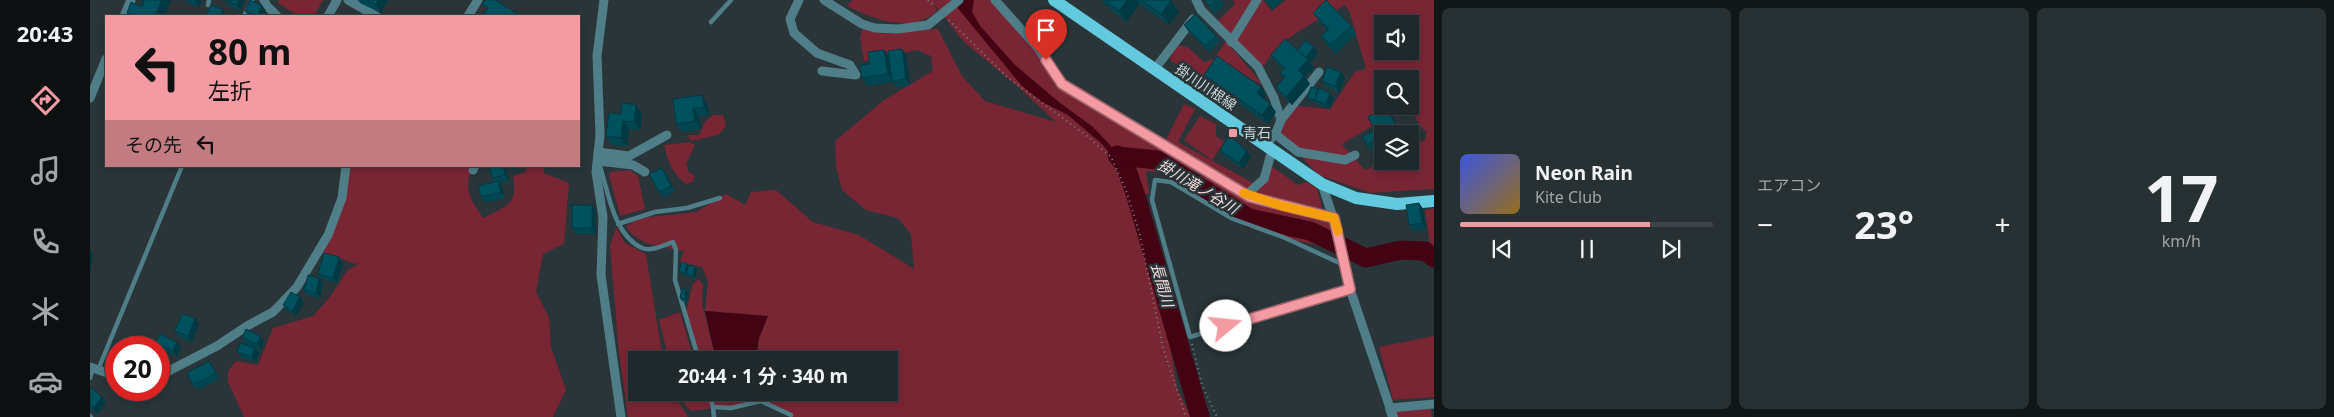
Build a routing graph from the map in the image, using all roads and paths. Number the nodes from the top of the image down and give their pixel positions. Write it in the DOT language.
graph roads {
  1 [pos="131,0"];
  2 [pos="252,0"];
  3 [pos="264,0"];
  4 [pos="337,0"];
  5 [pos="348,0"];
  6 [pos="478,0"];
  7 [pos="604,0"];
  8 [pos="731,0"];
  9 [pos="799,0"];
  10 [pos="824,0"];
  11 [pos="928,0"];
  12 [pos="959,0"];
  13 [pos="995,0"];
  14 [pos="1054,0"];
  15 [pos="1196,0"];
  16 [pos="1257,0"];
  17 [pos="1201,10"];
  18 [pos="941,14"];
  19 [pos="124,15"];
  20 [pos="244,15"];
  21 [pos="276,15"];
  22 [pos="329,15"];
  23 [pos="374,15"];
  24 [pos="469,15"];
  25 [pos="710,22"];
  26 [pos="1231,42"];
  27 [pos="1154,70"];
  28 [pos="822,71"];
  29 [pos="1320,72"];
  30 [pos="103,77"];
  31 [pos="90,98"];
  32 [pos="1281,120"];
  33 [pos="1274,134"];
  34 [pos="667,135"];
  35 [pos="1269,148"];
  36 [pos="1355,155"];
  37 [pos="598,157"];
  38 [pos="182,167"];
  39 [pos="346,167"];
  40 [pos="645,172"];
  41 [pos="1322,184"];
  42 [pos="1246,195"];
  43 [pos="720,198"];
  44 [pos="1434,201"];
  45 [pos="1334,218"];
  46 [pos="618,224"];
  47 [pos="1344,265"];
  48 [pos="1350,289"];
  49 [pos="1190,337"];
  50 [pos="696,351"];
  51 [pos="94,369"];
  52 [pos="170,370"];
  53 [pos="90,378"];
  54 [pos="712,401"];
  55 [pos="1434,404"];
  56 [pos="714,407"];
  57 [pos="1391,413"];
  58 [pos="791,415"];
  59 [pos="621,417"];
  60 [pos="714,417"];
  61 [pos="1186,417"];
  62 [pos="1217,417"];
  1 -- 19 [label="street"];
  2 -- 20 [label="lane"];
  3 -- 21 [label="street"];
  4 -- 22 [label="street"];
  5 -- 23 [label="street"];
  6 -- 24 [label="street"];
  7 -- 37 [label="street"];
  8 -- 25 [label="lane"];
  9 -- 28 [label="street"];
  10 -- 18 [label="street"];
  11 -- 18 [label="path"];
  12 -- 18 [label="street"];
  13 -- 42 [label="street"];
  14 -- 27 [label="main road, 掛川川根線"];
  15 -- 17 [label="street"];
  16 -- 26 [label="street"];
  17 -- 26 [label="street"];
  17 -- 27 [label="street"];
  18 -- 61 [label="path"];
  26 -- 32 [label="street"];
  27 -- 35 [label="main road, 掛川川根線"];
  29 -- 32 [label="street"];
  30 -- 31 [label="street"];
  32 -- 33 [label="street"];
  33 -- 35 [label="street"];
  33 -- 36 [label="street"];
  34 -- 37 [label="street"];
  35 -- 41 [label="main road, 掛川川根線"];
  35 -- 42 [label="street"];
  37 -- 40 [label="street"];
  37 -- 46 [label="lane"];
  37 -- 59 [label="street"];
  38 -- 51 [label="lane"];
  39 -- 52 [label="street"];
  41 -- 44 [label="main road, 掛川川根線"];
  41 -- 45 [label="street"];
  42 -- 45 [label="street"];
  43 -- 46 [label="lane"];
  45 -- 47 [label="street"];
  46 -- 50 [label="lane"];
  47 -- 48 [label="street"];
  47 -- 49 [label="lane"];
  48 -- 49 [label="lane"];
  48 -- 57 [label="street"];
  49 -- 62 [label="path"];
  51 -- 53 [label="lane"];
  54 -- 56 [label="lane"];
  55 -- 57 [label="street"];
  56 -- 58 [label="lane"];
  56 -- 60 [label="lane"];
}
